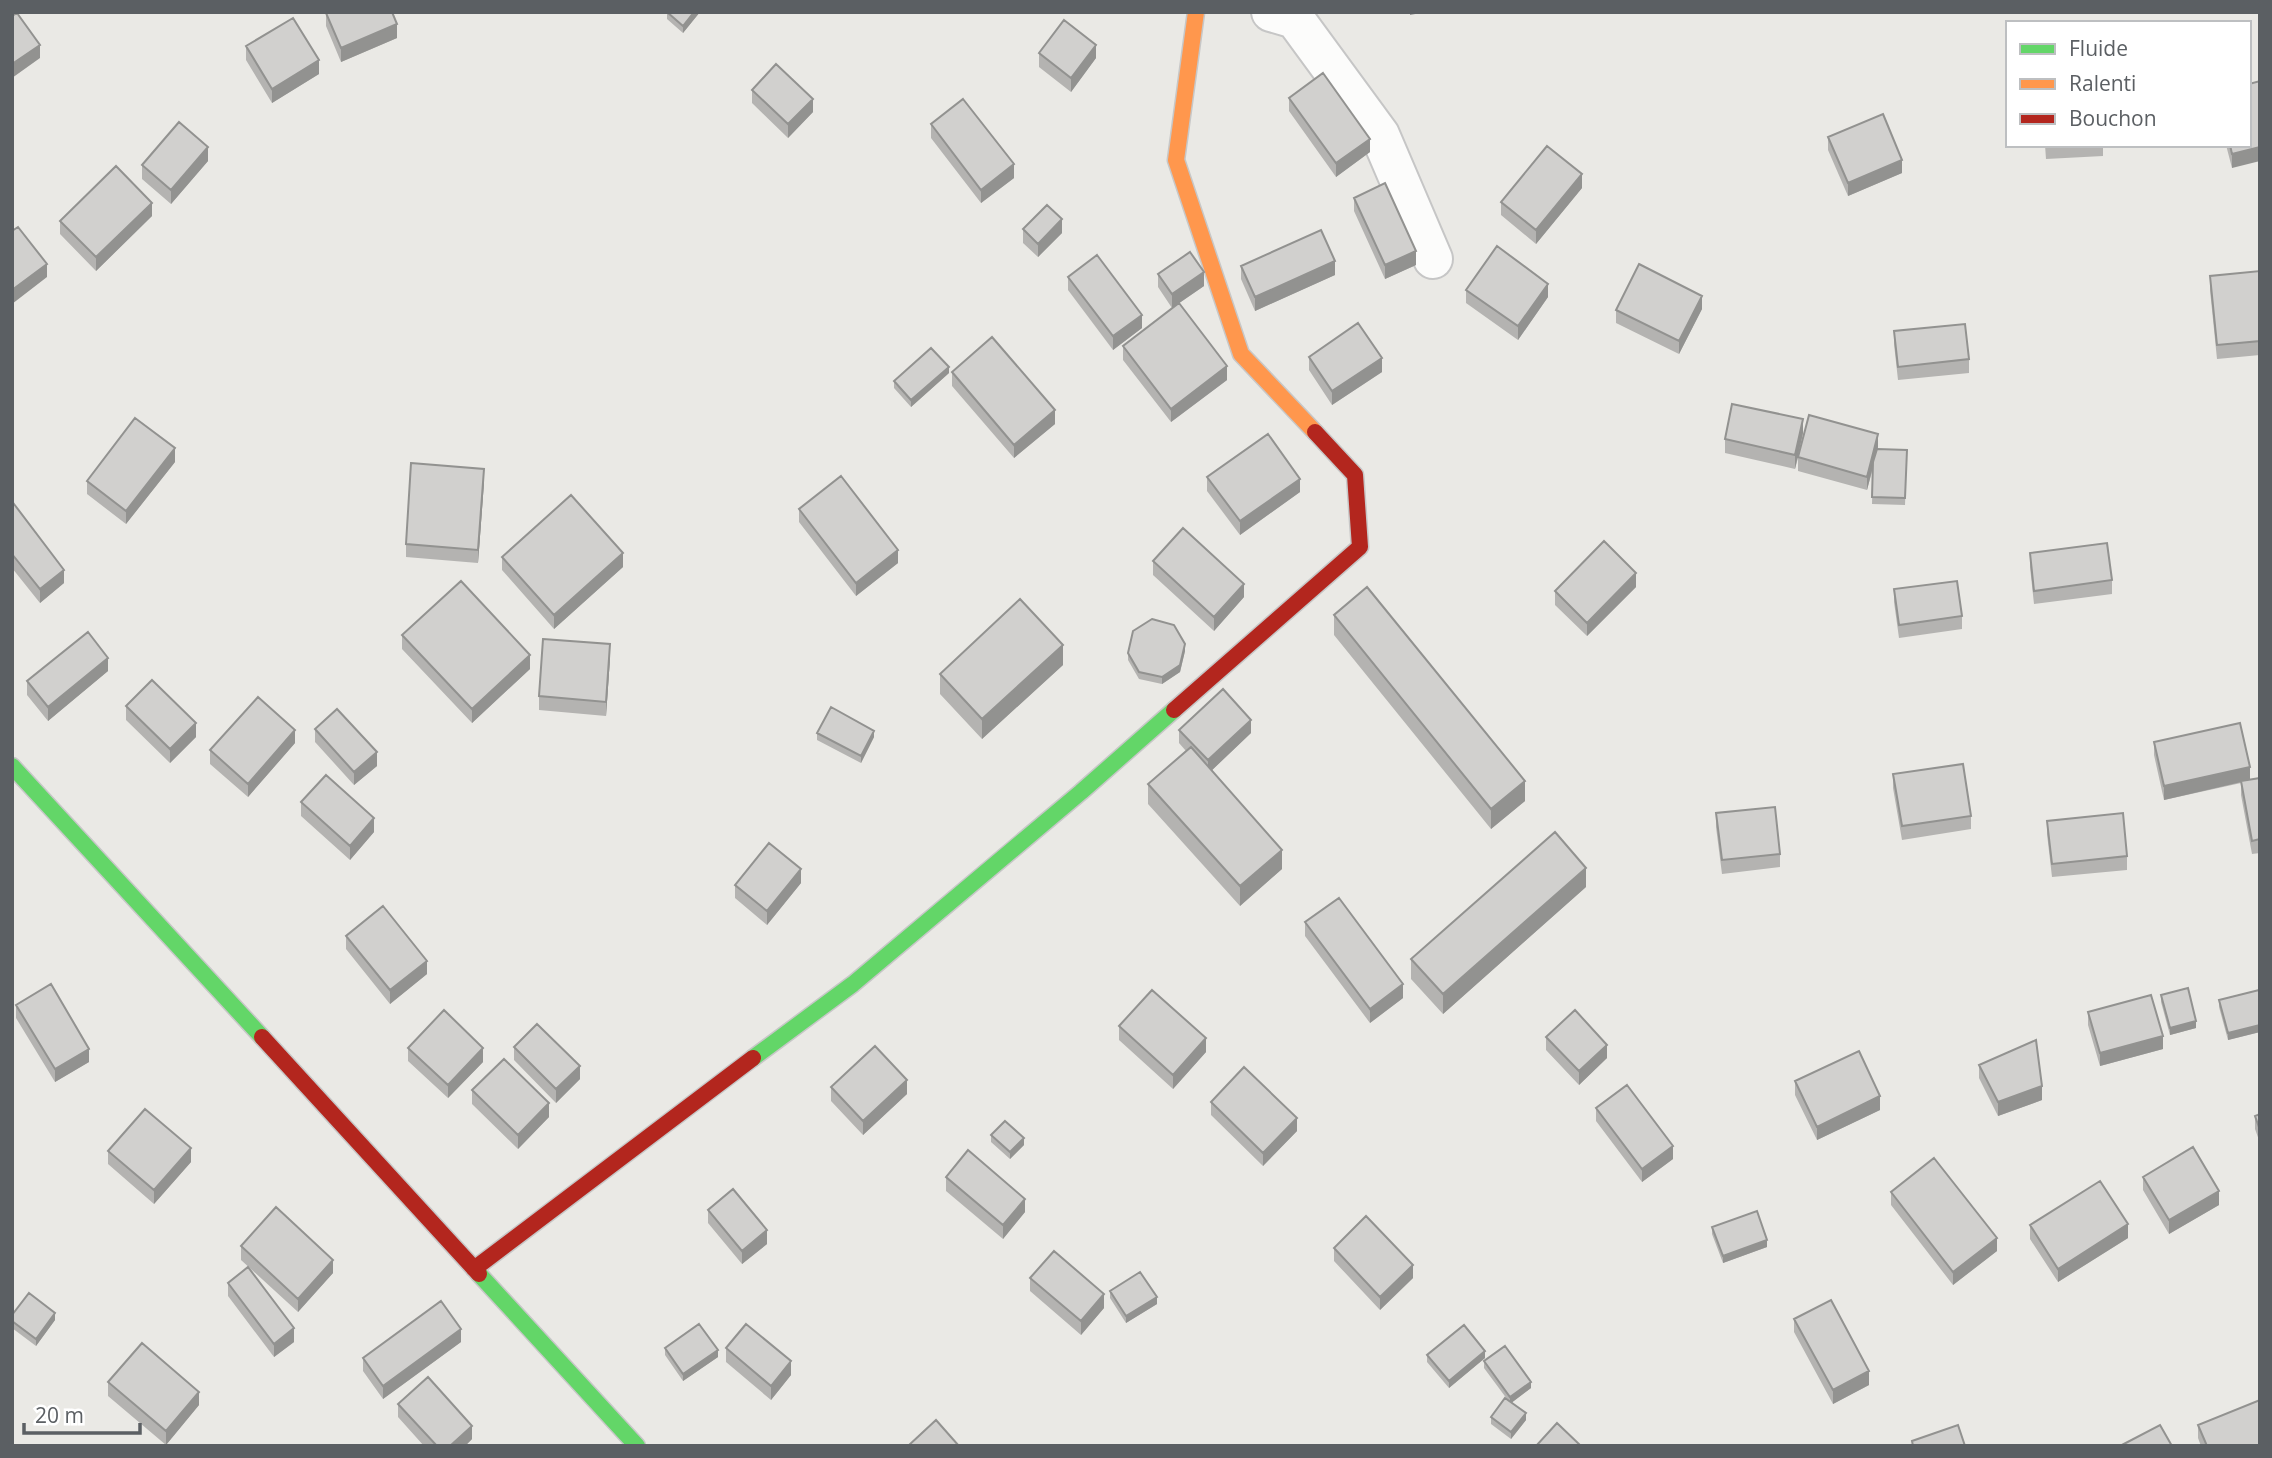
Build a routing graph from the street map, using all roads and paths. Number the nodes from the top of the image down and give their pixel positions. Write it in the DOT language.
graph roads {
  1 [pos="1196,12"];
  2 [pos="1272,12"];
  3 [pos="1433,259"];
  4 [pos="12,766"];
  5 [pos="474,1269"];
  6 [pos="637,1446"];
  1 -- 5 [label="street"];
  2 -- 3 [label="street"];
  4 -- 5 [label="street"];
  5 -- 6 [label="street"];
}
